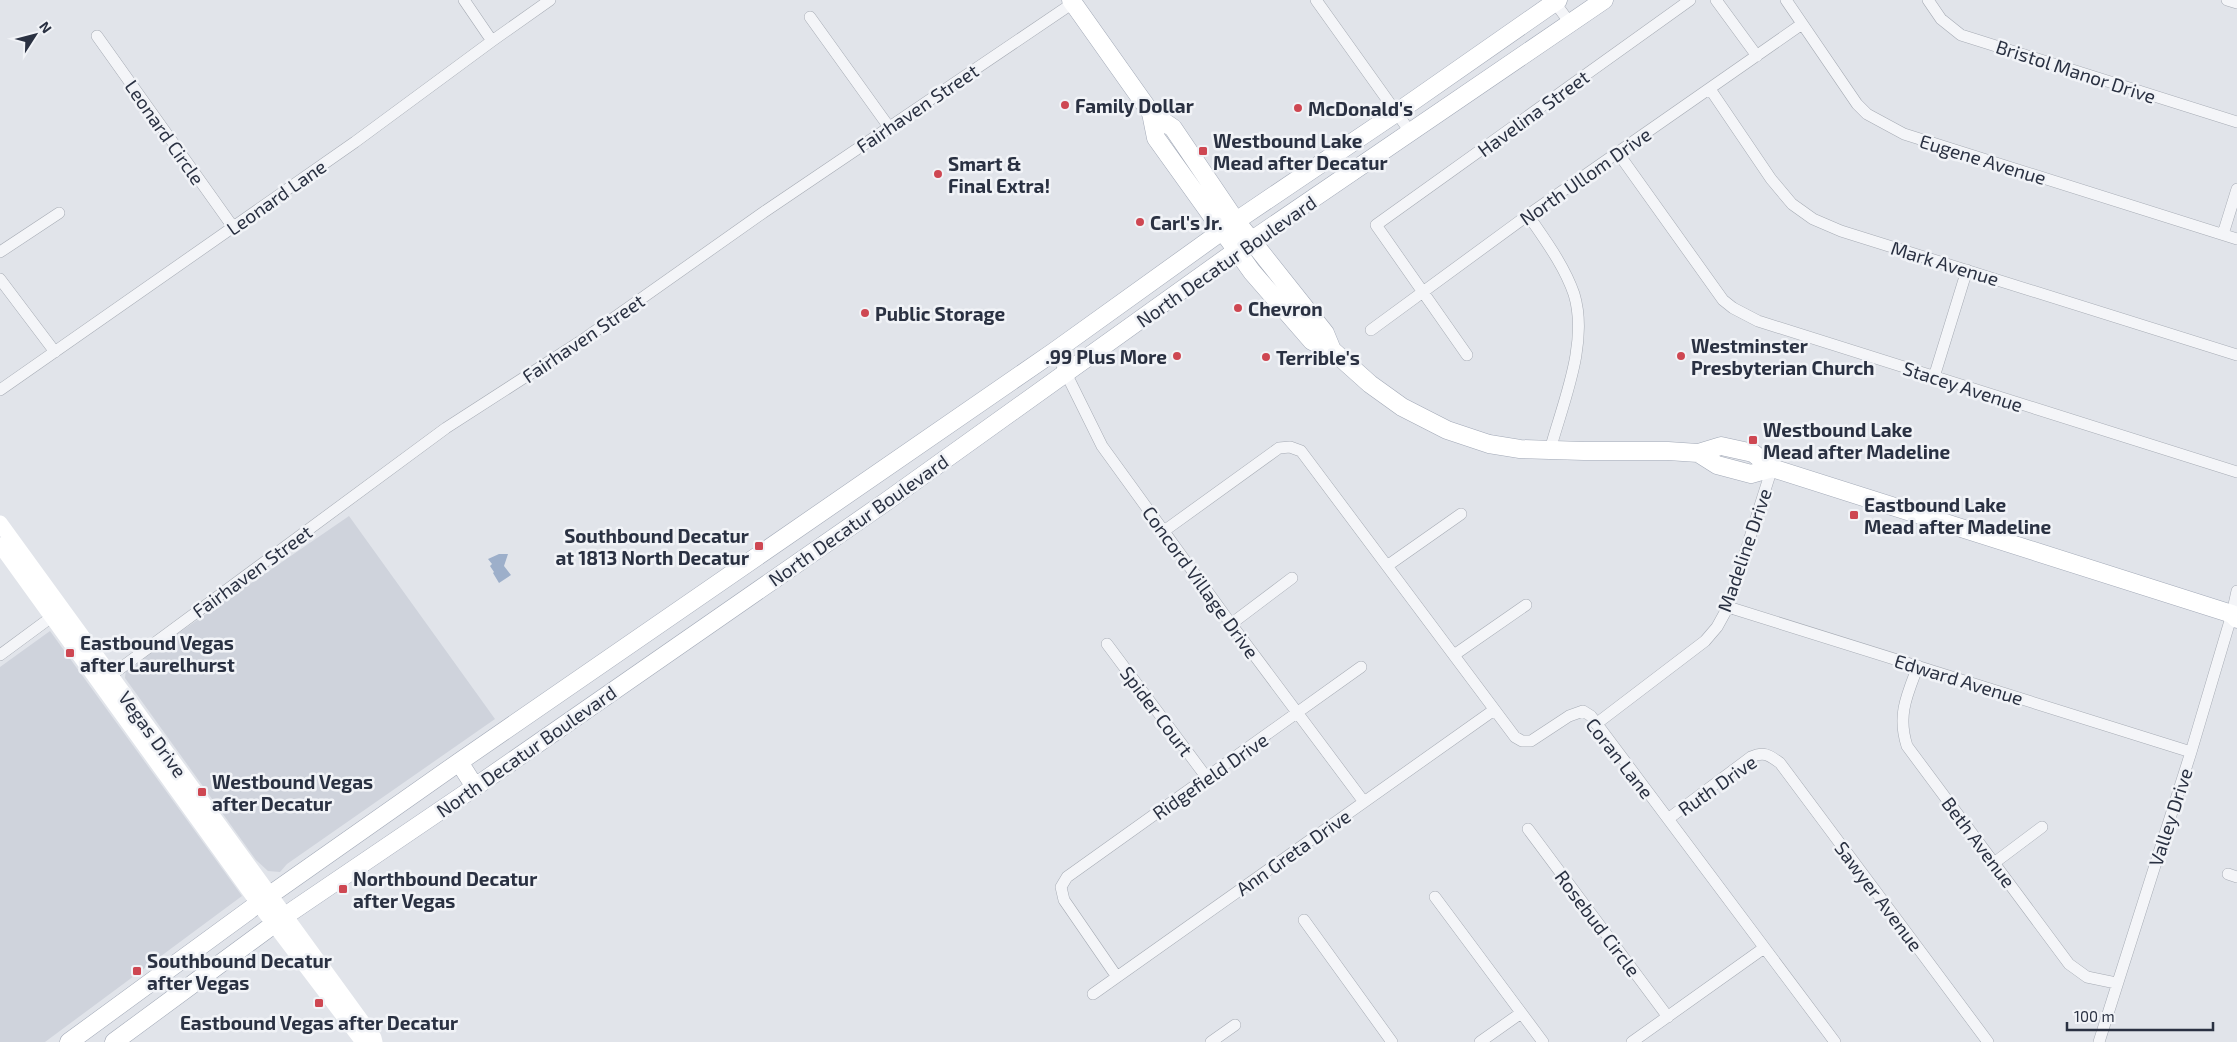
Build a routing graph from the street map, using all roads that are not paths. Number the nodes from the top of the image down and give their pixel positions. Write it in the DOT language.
graph roads {
  1 [pos="464,0"];
  2 [pos="550,0"];
  3 [pos="1316,0"];
  4 [pos="1604,0"];
  5 [pos="1690,0"];
  6 [pos="1716,0"];
  7 [pos="1786,0"];
  8 [pos="1928,0"];
  9 [pos="2227,0"];
  10 [pos="1072,1"];
  11 [pos="1555,1"];
  12 [pos="2237,3"];
  13 [pos="810,18"];
  14 [pos="1570,23"];
  15 [pos="1802,24"];
  16 [pos="97,36"];
  17 [pos="492,40"];
  18 [pos="1757,56"];
  19 [pos="1710,89"];
  20 [pos="1396,113"];
  21 [pos="2237,122"];
  22 [pos="888,127"];
  23 [pos="1411,134"];
  24 [pos="1618,152"];
  25 [pos="2237,188"];
  26 [pos="59,213"];
  27 [pos="1528,215"];
  28 [pos="1228,226"];
  29 [pos="233,227"];
  30 [pos="2223,234"];
  31 [pos="2237,239"];
  32 [pos="1251,241"];
  33 [pos="1236,251"];
  34 [pos="0,252"];
  35 [pos="1967,270"];
  36 [pos="0,279"];
  37 [pos="1422,294"];
  38 [pos="1371,330"];
  39 [pos="1332,350"];
  40 [pos="1055,351"];
  41 [pos="55,352"];
  42 [pos="1466,355"];
  43 [pos="2237,355"];
  44 [pos="1066,374"];
  45 [pos="1934,377"];
  46 [pos="0,390"];
  47 [pos="1550,450"];
  48 [pos="1772,468"];
  49 [pos="2237,472"];
  50 [pos="870,477"];
  51 [pos="887,501"];
  52 [pos="1461,514"];
  53 [pos="0,523"];
  54 [pos="1164,531"];
  55 [pos="0,545"];
  56 [pos="1387,566"];
  57 [pos="1292,578"];
  58 [pos="2237,591"];
  59 [pos="1526,604"];
  60 [pos="1728,607"];
  61 [pos="682,609"];
  62 [pos="57,613"];
  63 [pos="2235,616"];
  64 [pos="1231,624"];
  65 [pos="698,631"];
  66 [pos="1107,644"];
  67 [pos="0,655"];
  68 [pos="1454,655"];
  69 [pos="1918,666"];
  70 [pos="1361,667"];
  71 [pos="105,679"];
  72 [pos="1494,710"];
  73 [pos="1297,714"];
  74 [pos="1596,724"];
  75 [pos="2191,752"];
  76 [pos="1767,753"];
  77 [pos="459,762"];
  78 [pos="1206,778"];
  79 [pos="475,787"];
  80 [pos="1364,802"];
  81 [pos="1668,819"];
  82 [pos="2042,827"];
  83 [pos="1528,829"];
  84 [pos="1994,862"];
  85 [pos="1435,897"];
  86 [pos="264,899"];
  87 [pos="279,920"];
  88 [pos="1304,920"];
  89 [pos="1764,948"];
  90 [pos="1117,977"];
  91 [pos="2116,983"];
  92 [pos="1092,994"];
  93 [pos="1521,1013"];
  94 [pos="1668,1017"];
  95 [pos="1235,1025"];
  96 [pos="69,1042"];
  97 [pos="114,1042"];
  98 [pos="363,1042"];
  99 [pos="375,1042"];
  100 [pos="1211,1042"];
  101 [pos="1392,1042"];
  102 [pos="1480,1042"];
  103 [pos="1542,1042"];
  104 [pos="1632,1042"];
  105 [pos="1835,1042"];
  106 [pos="1988,1042"];
  107 [pos="2099,1042"];
  1 -- 17 [label="street"];
  2 -- 17 [label="street, Leonard Lane"];
  3 -- 20 [label="street"];
  4 -- 14 [label="main road, North Decatur Boulevard"];
  5 -- 37 [label="street, Havelina Street"];
  6 -- 18 [label="street"];
  7 -- 15 [label="street, Eugene Avenue"];
  8 -- 21 [label="street, Bristol Manor Drive"];
  9 -- 12 [label="street"];
  10 -- 22 [label="street, Fairhaven Street"];
  10 -- 28 [label="main road"];
  11 -- 14 [label="street"];
  11 -- 20 [label="main road, North Decatur Boulevard"];
  13 -- 22 [label="street"];
  14 -- 23 [label="main road, North Decatur Boulevard"];
  15 -- 18 [label="street, North Ullom Drive"];
  15 -- 30 [label="street, Eugene Avenue"];
  16 -- 29 [label="street, Leonard Circle"];
  17 -- 29 [label="street, Leonard Lane"];
  18 -- 19 [label="street, North Ullom Drive"];
  19 -- 24 [label="street, North Ullom Drive"];
  19 -- 35 [label="street, Mark Avenue"];
  20 -- 23 [label="street"];
  20 -- 28 [label="main road, North Decatur Boulevard"];
  22 -- 71 [label="street, Fairhaven Street"];
  23 -- 32 [label="main road, North Decatur Boulevard"];
  24 -- 27 [label="street, North Ullom Drive"];
  24 -- 45 [label="street, Stacey Avenue"];
  25 -- 30 [label="street"];
  26 -- 34 [label="street"];
  27 -- 37 [label="street, North Ullom Drive"];
  27 -- 47 [label="street"];
  28 -- 32 [label="main road"];
  28 -- 33 [label="main road"];
  28 -- 40 [label="main road, North Decatur Boulevard"];
  29 -- 41 [label="street, Leonard Lane"];
  30 -- 31 [label="street, Eugene Avenue"];
  32 -- 33 [label="main road, North Decatur Boulevard"];
  32 -- 39 [label="main road"];
  33 -- 39 [label="main road"];
  33 -- 44 [label="main road, North Decatur Boulevard"];
  35 -- 43 [label="street, Mark Avenue"];
  35 -- 45 [label="street"];
  36 -- 41 [label="street"];
  37 -- 38 [label="street, North Ullom Drive"];
  37 -- 42 [label="street"];
  39 -- 47 [label="main road"];
  40 -- 44 [label="street, Concord Village Drive"];
  40 -- 50 [label="main road, North Decatur Boulevard"];
  41 -- 46 [label="street, Leonard Lane"];
  44 -- 51 [label="main road, North Decatur Boulevard"];
  44 -- 54 [label="street, Concord Village Drive"];
  45 -- 49 [label="street, Stacey Avenue"];
  47 -- 48 [label="main road"];
  48 -- 60 [label="street, Madeline Drive"];
  48 -- 63 [label="main road"];
  50 -- 51 [label="main road"];
  50 -- 61 [label="main road, North Decatur Boulevard"];
  51 -- 65 [label="main road, North Decatur Boulevard"];
  52 -- 56 [label="street"];
  53 -- 62 [label="main road, Vegas Drive"];
  54 -- 56 [label="street, Coran Lane"];
  54 -- 64 [label="street, Concord Village Drive"];
  55 -- 62 [label="main road, Vegas Drive"];
  56 -- 68 [label="street, Coran Lane"];
  57 -- 64 [label="street"];
  58 -- 63 [label="street, Valley Drive"];
  59 -- 68 [label="street"];
  60 -- 69 [label="street, Edward Avenue"];
  60 -- 74 [label="street, Madeline Drive"];
  61 -- 65 [label="main road"];
  61 -- 77 [label="main road, North Decatur Boulevard"];
  62 -- 67 [label="street"];
  62 -- 71 [label="main road, Vegas Drive"];
  63 -- 75 [label="street, Valley Drive"];
  64 -- 73 [label="street, Concord Village Drive"];
  65 -- 79 [label="main road, North Decatur Boulevard"];
  66 -- 78 [label="street, Spider Court"];
  68 -- 72 [label="street, Coran Lane"];
  69 -- 75 [label="street, Edward Avenue"];
  69 -- 84 [label="street, Beth Avenue"];
  70 -- 73 [label="street, Ridgefield Drive"];
  71 -- 86 [label="main road, Vegas Drive"];
  72 -- 74 [label="street, Coran Lane"];
  72 -- 80 [label="street, Ann Greta Drive"];
  73 -- 78 [label="street, Ridgefield Drive"];
  73 -- 80 [label="street, Concord Village Drive"];
  74 -- 81 [label="street, Coran Lane"];
  75 -- 91 [label="street, Valley Drive"];
  76 -- 81 [label="street, Ruth Drive"];
  76 -- 106 [label="street, Sawyer Avenue"];
  77 -- 79 [label="main road"];
  77 -- 86 [label="main road, North Decatur Boulevard"];
  78 -- 90 [label="street, Ridgefield Drive"];
  79 -- 87 [label="main road, North Decatur Boulevard"];
  80 -- 90 [label="street, Ann Greta Drive"];
  81 -- 89 [label="street, Coran Lane"];
  82 -- 84 [label="street"];
  83 -- 94 [label="street, Rosebud Circle"];
  84 -- 91 [label="street, Beth Avenue"];
  85 -- 93 [label="street"];
  86 -- 87 [label="main road, Vegas Drive"];
  86 -- 96 [label="main road, North Decatur Boulevard"];
  87 -- 97 [label="main road, North Decatur Boulevard"];
  87 -- 98 [label="main road, Vegas Drive"];
  87 -- 99 [label="main road, Vegas Drive"];
  88 -- 101 [label="street"];
  89 -- 94 [label="street"];
  89 -- 105 [label="street, Coran Lane"];
  90 -- 92 [label="street, Ann Greta Drive"];
  91 -- 107 [label="street, Valley Drive"];
  93 -- 102 [label="street"];
  93 -- 103 [label="street"];
  94 -- 104 [label="street"];
  95 -- 100 [label="street"];
}
